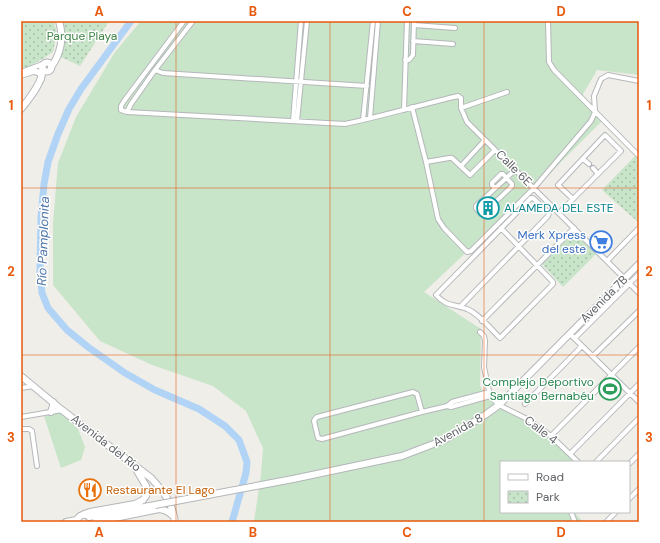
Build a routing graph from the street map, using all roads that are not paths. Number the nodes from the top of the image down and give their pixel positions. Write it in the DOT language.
graph roads {
  1 [pos="59,21"];
  2 [pos="184,21"];
  3 [pos="193,21"];
  4 [pos="301,21"];
  5 [pos="307,21"];
  6 [pos="373,21"];
  7 [pos="378,21"];
  8 [pos="407,21"];
  9 [pos="548,21"];
  10 [pos="414,23"];
  11 [pos="454,28"];
  12 [pos="413,41"];
  13 [pos="453,44"];
  14 [pos="405,60"];
  15 [pos="46,66"];
  16 [pos="155,70"];
  17 [pos="21,72"];
  18 [pos="34,72"];
  19 [pos="21,76"];
  20 [pos="41,80"];
  21 [pos="298,81"];
  22 [pos="639,81"];
  23 [pos="367,86"];
  24 [pos="507,92"];
  25 [pos="412,107"];
  26 [pos="461,108"];
  27 [pos="21,109"];
  28 [pos="404,110"];
  29 [pos="128,112"];
  30 [pos="595,112"];
  31 [pos="370,118"];
  32 [pos="363,120"];
  33 [pos="295,121"];
  34 [pos="486,140"];
  35 [pos="495,150"];
  36 [pos="639,156"];
  37 [pos="583,159"];
  38 [pos="426,162"];
  39 [pos="588,164"];
  40 [pos="461,166"];
  41 [pos="593,168"];
  42 [pos="515,170"];
  43 [pos="598,174"];
  44 [pos="506,178"];
  45 [pos="534,188"];
  46 [pos="573,199"];
  47 [pos="559,213"];
  48 [pos="501,228"];
  49 [pos="574,228"];
  50 [pos="639,228"];
  51 [pos="519,247"];
  52 [pos="607,261"];
  53 [pos="639,264"];
  54 [pos="537,266"];
  55 [pos="639,274"];
  56 [pos="625,278"];
  57 [pos="630,283"];
  58 [pos="639,293"];
  59 [pos="460,307"];
  60 [pos="639,311"];
  61 [pos="595,313"];
  62 [pos="482,321"];
  63 [pos="480,332"];
  64 [pos="572,336"];
  65 [pos="582,346"];
  66 [pos="639,347"];
  67 [pos="593,356"];
  68 [pos="611,375"];
  69 [pos="21,376"];
  70 [pos="639,384"];
  71 [pos="34,386"];
  72 [pos="21,388"];
  73 [pos="630,393"];
  74 [pos="489,394"];
  75 [pos="53,402"];
  76 [pos="639,402"];
  77 [pos="525,404"];
  78 [pos="499,405"];
  79 [pos="62,410"];
  80 [pos="51,412"];
  81 [pos="422,412"];
  82 [pos="21,417"];
  83 [pos="639,418"];
  84 [pos="21,429"];
  85 [pos="551,436"];
  86 [pos="570,454"];
  87 [pos="639,454"];
  88 [pos="576,461"];
  89 [pos="597,461"];
  90 [pos="630,463"];
  91 [pos="133,464"];
  92 [pos="37,466"];
  93 [pos="639,489"];
  94 [pos="630,498"];
  95 [pos="615,513"];
  96 [pos="87,518"];
  97 [pos="175,520"];
  98 [pos="77,521"];
  99 [pos="66,522"];
  100 [pos="95,522"];
  101 [pos="606,522"];
  1 -- 15 [label="street"];
  2 -- 29 [label="street"];
  3 -- 16 [label="street"];
  4 -- 21 [label="street"];
  5 -- 21 [label="street"];
  6 -- 23 [label="street"];
  7 -- 31 [label="street"];
  8 -- 14 [label="street"];
  9 -- 30 [label="street"];
  10 -- 11 [label="street"];
  10 -- 12 [label="street"];
  12 -- 13 [label="street"];
  12 -- 14 [label="street"];
  14 -- 28 [label="street"];
  15 -- 17 [label="street"];
  15 -- 18 [label="street"];
  15 -- 20 [label="street"];
  16 -- 21 [label="street"];
  16 -- 29 [label="street"];
  18 -- 19 [label="street"];
  18 -- 20 [label="street"];
  20 -- 27 [label="street"];
  21 -- 23 [label="street"];
  21 -- 33 [label="street"];
  22 -- 30 [label="street"];
  23 -- 32 [label="street"];
  24 -- 26 [label="street"];
  25 -- 26 [label="street, Calle 6E"];
  25 -- 28 [label="street"];
  25 -- 38 [label="street"];
  26 -- 34 [label="street, Calle 6E"];
  28 -- 31 [label="street"];
  29 -- 33 [label="street"];
  30 -- 36 [label="street"];
  30 -- 45 [label="street"];
  31 -- 32 [label="street"];
  32 -- 33 [label="street"];
  34 -- 35 [label="street, Calle 6E"];
  34 -- 40 [label="street"];
  35 -- 40 [label="street"];
  35 -- 42 [label="street, Calle 6E"];
  37 -- 39 [label="street"];
  37 -- 43 [label="street"];
  37 -- 46 [label="street"];
  38 -- 40 [label="street"];
  38 -- 45 [label="street"];
  41 -- 43 [label="street"];
  42 -- 44 [label="street"];
  42 -- 45 [label="street, Calle 6E"];
  43 -- 46 [label="street"];
  44 -- 44 [label="street"];
  45 -- 47 [label="street, Calle 6E"];
  46 -- 47 [label="street"];
  47 -- 49 [label="street, Calle 6E"];
  48 -- 51 [label="street"];
  48 -- 51 [label="street"];
  48 -- 59 [label="street"];
  49 -- 52 [label="street, Calle 6E"];
  49 -- 54 [label="street"];
  50 -- 52 [label="street"];
  51 -- 54 [label="street"];
  51 -- 59 [label="street"];
  52 -- 56 [label="street, Calle 6E"];
  53 -- 56 [label="street, Avenida 7B"];
  54 -- 62 [label="street"];
  54 -- 62 [label="street"];
  55 -- 57 [label="street, Avenida 7B"];
  56 -- 57 [label="street, Calle 6E"];
  56 -- 61 [label="street, Avenida 7B"];
  57 -- 58 [label="street, Calle 6E"];
  57 -- 61 [label="street, Avenida 7B"];
  59 -- 62 [label="street"];
  60 -- 67 [label="street"];
  61 -- 64 [label="street, Avenida 7B"];
  63 -- 74 [label="street"];
  64 -- 65 [label="street"];
  64 -- 78 [label="street, Avenida 8"];
  65 -- 67 [label="street"];
  65 -- 77 [label="street"];
  66 -- 68 [label="street"];
  67 -- 68 [label="street"];
  68 -- 73 [label="street"];
  68 -- 85 [label="street"];
  69 -- 71 [label="street, Avenida del Río"];
  70 -- 73 [label="street"];
  71 -- 72 [label="street"];
  71 -- 75 [label="street, Avenida del Río"];
  73 -- 76 [label="street"];
  73 -- 86 [label="street"];
  74 -- 78 [label="street, Calle 4"];
  74 -- 81 [label="street"];
  75 -- 79 [label="street, Avenida del Río"];
  75 -- 80 [label="street"];
  78 -- 85 [label="street, Calle 4"];
  78 -- 96 [label="street, Avenida 8, bridge"];
  79 -- 80 [label="street"];
  79 -- 91 [label="street, Avenida del Río"];
  80 -- 82 [label="street"];
  81 -- 81 [label="street"];
  83 -- 89 [label="street"];
  84 -- 92 [label="street"];
  85 -- 86 [label="street, Calle 4"];
  86 -- 88 [label="street, Calle 4"];
  87 -- 90 [label="street"];
  91 -- 96 [label="street"];
  91 -- 97 [label="street, Avenida del Río"];
  93 -- 94 [label="street"];
  95 -- 101 [label="street"];
  96 -- 98 [label="street"];
  97 -- 100 [label="street"];
  98 -- 99 [label="street"];
}
